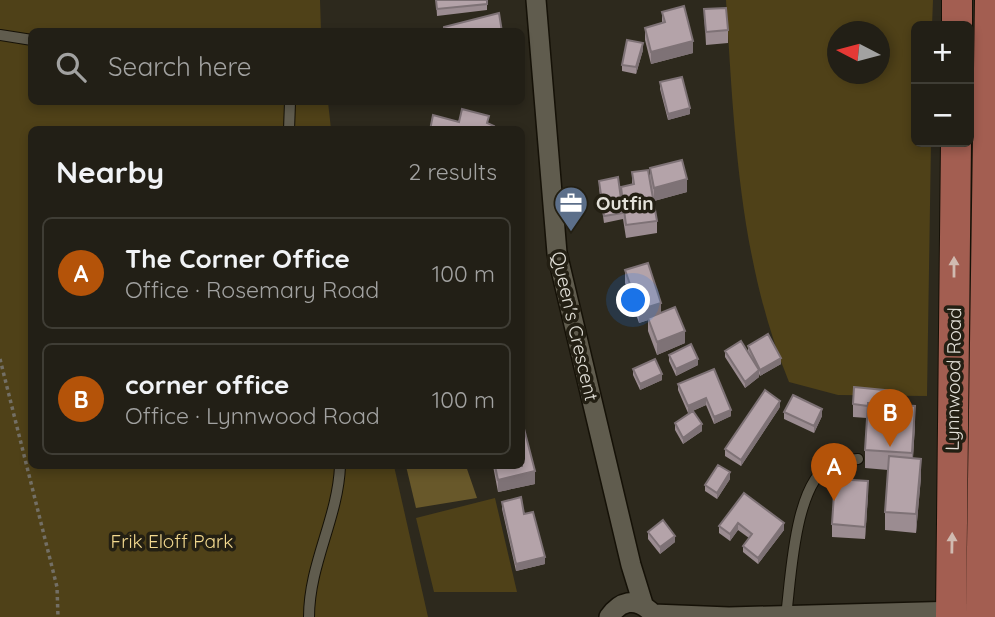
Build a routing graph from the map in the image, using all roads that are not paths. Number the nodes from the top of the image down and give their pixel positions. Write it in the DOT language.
graph roads {
  1 [pos="537,0"];
  2 [pos="957,0"];
  3 [pos="990,0"];
  4 [pos="957,21"];
  5 [pos="0,36"];
  6 [pos="28,40"];
  7 [pos="290,105"];
  8 [pos="289,126"];
  9 [pos="956,147"];
  10 [pos="858,458"];
  11 [pos="339,469"];
  12 [pos="631,565"];
  13 [pos="650,612"];
  14 [pos="986,612"];
  15 [pos="609,614"];
  16 [pos="951,614"];
  17 [pos="786,616"];
  18 [pos="309,617"];
  1 -- 12 [label="street, Queen's Crescent"];
  2 -- 4 [label="main road"];
  3 -- 14 [label="main road, Lynnwood Road"];
  5 -- 6 [label="lane"];
  7 -- 8 [label="lane"];
  16 -- 9 [label="main road, Lynnwood Road, one-way"];
  10 -- 17 [label="lane"];
  11 -- 18 [label="lane"];
  12 -- 13 [label="street, Queen's Crescent"];
  12 -- 15 [label="street"];
  13 -- 15 [label="street"];
  13 -- 17 [label="street"];
  14 -- 16 [label="street"];
  16 -- 17 [label="street"];
}
